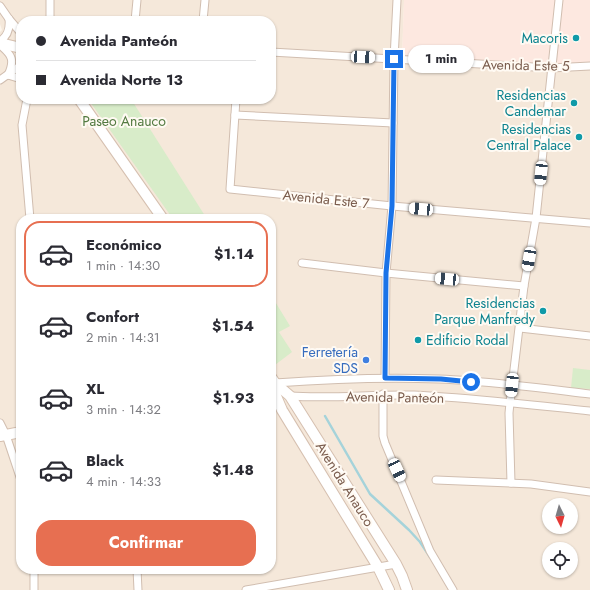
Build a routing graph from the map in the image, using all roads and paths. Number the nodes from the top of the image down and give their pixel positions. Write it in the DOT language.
graph roads {
  1 [pos="50,0"];
  2 [pos="137,0"];
  3 [pos="205,0"];
  4 [pos="397,0"];
  5 [pos="559,0"];
  6 [pos="0,6"];
  7 [pos="49,16"];
  8 [pos="135,16"];
  9 [pos="203,16"];
  10 [pos="9,19"];
  11 [pos="16,22"];
  12 [pos="16,27"];
  13 [pos="0,43"];
  14 [pos="16,47"];
  15 [pos="276,52"];
  16 [pos="394,59"];
  17 [pos="590,66"];
  18 [pos="551,68"];
  19 [pos="16,69"];
  20 [pos="8,75"];
  21 [pos="16,77"];
  22 [pos="0,80"];
  23 [pos="27,104"];
  24 [pos="82,104"];
  25 [pos="236,104"];
  26 [pos="235,115"];
  27 [pos="393,123"];
  28 [pos="392,206"];
  29 [pos="30,214"];
  30 [pos="160,214"];
  31 [pos="536,218"];
  32 [pos="590,223"];
  33 [pos="302,263"];
  34 [pos="386,273"];
  35 [pos="524,286"];
  36 [pos="520,328"];
  37 [pos="590,336"];
  38 [pos="385,378"];
  39 [pos="276,380"];
  40 [pos="276,383"];
  41 [pos="512,385"];
  42 [pos="383,394"];
  43 [pos="590,394"];
  44 [pos="276,396"];
  45 [pos="290,396"];
  46 [pos="276,400"];
  47 [pos="510,403"];
  48 [pos="590,411"];
  49 [pos="0,423"];
  50 [pos="16,433"];
  51 [pos="3,435"];
  52 [pos="16,468"];
  53 [pos="436,480"];
  54 [pos="511,483"];
  55 [pos="590,492"];
  56 [pos="396,564"];
  57 [pos="378,567"];
  58 [pos="34,574"];
  59 [pos="137,574"];
  60 [pos="34,590"];
  61 [pos="138,590"];
  62 [pos="246,590"];
  63 [pos="389,590"];
  64 [pos="407,590"];
  65 [pos="453,590"];
  1 -- 7 [label="street"];
  2 -- 8 [label="street"];
  3 -- 9 [label="street"];
  4 -- 16 [label="street"];
  5 -- 18 [label="street"];
  6 -- 10 [label="street"];
  10 -- 11 [label="street"];
  10 -- 12 [label="street"];
  10 -- 13 [label="street"];
  13 -- 14 [label="main road"];
  13 -- 20 [label="street"];
  15 -- 16 [label="street, Avenida Este 5"];
  16 -- 18 [label="street, Avenida Este 5"];
  16 -- 27 [label="street"];
  17 -- 18 [label="street, Avenida Este 5"];
  18 -- 31 [label="street"];
  19 -- 20 [label="street"];
  20 -- 21 [label="street"];
  20 -- 22 [label="street"];
  23 -- 29 [label="street"];
  24 -- 30 [label="main road"];
  25 -- 26 [label="street"];
  26 -- 27 [label="street"];
  26 -- 28 [label="street, Avenida Este 7"];
  27 -- 28 [label="street"];
  28 -- 31 [label="street, Avenida Este 7"];
  28 -- 34 [label="street"];
  31 -- 32 [label="street, Avenida Este 7"];
  31 -- 35 [label="street"];
  33 -- 34 [label="street"];
  34 -- 35 [label="street"];
  34 -- 38 [label="street"];
  35 -- 36 [label="street"];
  36 -- 37 [label="street"];
  36 -- 41 [label="street"];
  38 -- 39 [label="street, Avenida Panteón"];
  38 -- 41 [label="street, Avenida Panteón"];
  40 -- 45 [label="main road, Avenida Anauco"];
  41 -- 43 [label="street, Avenida Panteón"];
  41 -- 47 [label="street"];
  42 -- 45 [label="street, Avenida Panteón"];
  42 -- 47 [label="street, Avenida Panteón"];
  42 -- 65 [label="street"];
  44 -- 45 [label="main road, Avenida Panteón"];
  45 -- 56 [label="main road, Avenida Anauco"];
  46 -- 57 [label="main road, Avenida Anauco"];
  47 -- 48 [label="street, Avenida Panteón"];
  47 -- 54 [label="street"];
  49 -- 51 [label="street"];
  50 -- 51 [label="main road"];
  51 -- 52 [label="street"];
  53 -- 54 [label="street"];
  54 -- 55 [label="street"];
  56 -- 57 [label="street"];
  56 -- 64 [label="main road, Avenida Anauco"];
  57 -- 62 [label="street"];
  57 -- 63 [label="main road, Avenida Anauco"];
  58 -- 60 [label="street"];
  59 -- 61 [label="street"];
}
